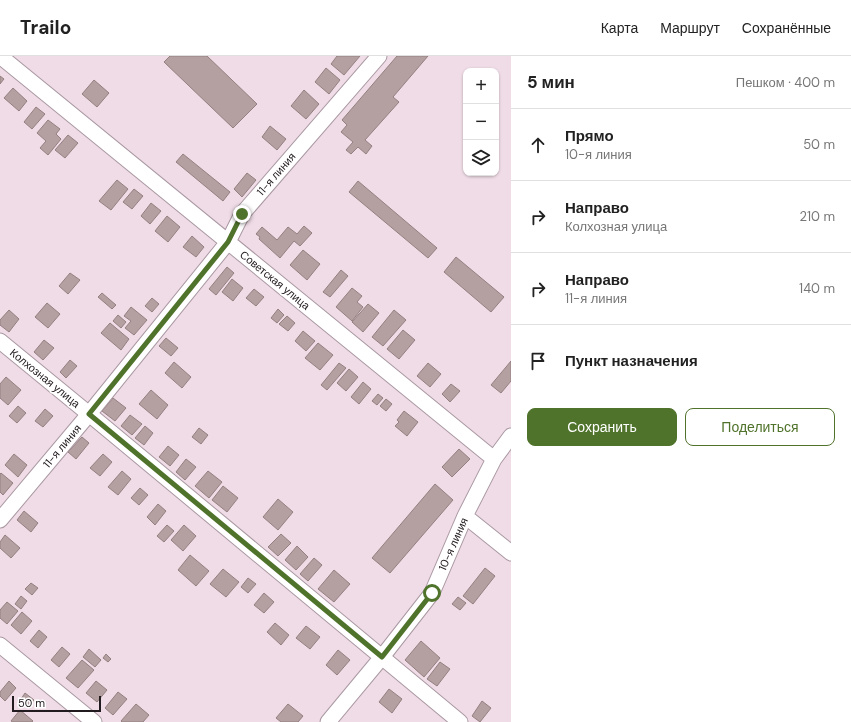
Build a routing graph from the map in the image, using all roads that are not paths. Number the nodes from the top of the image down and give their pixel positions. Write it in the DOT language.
graph roads {
  1 [pos="0,56"];
  2 [pos="379,56"];
  3 [pos="228,242"];
  4 [pos="0,341"];
  5 [pos="89,414"];
  6 [pos="511,436"];
  7 [pos="494,458"];
  8 [pos="465,516"];
  9 [pos="0,520"];
  10 [pos="511,553"];
  11 [pos="0,645"];
  12 [pos="382,657"];
  13 [pos="94,722"];
  14 [pos="328,722"];
  15 [pos="460,722"];
  1 -- 3 [label="street, Советская улица"];
  2 -- 3 [label="street, 11-я линия"];
  3 -- 5 [label="street, 11-я линия"];
  3 -- 7 [label="street, Советская улица"];
  4 -- 5 [label="street, Колхозная улица"];
  5 -- 9 [label="street, 11-я линия"];
  5 -- 12 [label="street, Колхозная улица"];
  6 -- 7 [label="street, 10-я линия"];
  7 -- 8 [label="street, 10-я линия"];
  8 -- 10 [label="street"];
  8 -- 12 [label="street, 10-я линия"];
  11 -- 13 [label="street"];
  12 -- 14 [label="street, 10-я линия"];
  12 -- 15 [label="street, Колхозная улица"];
}
